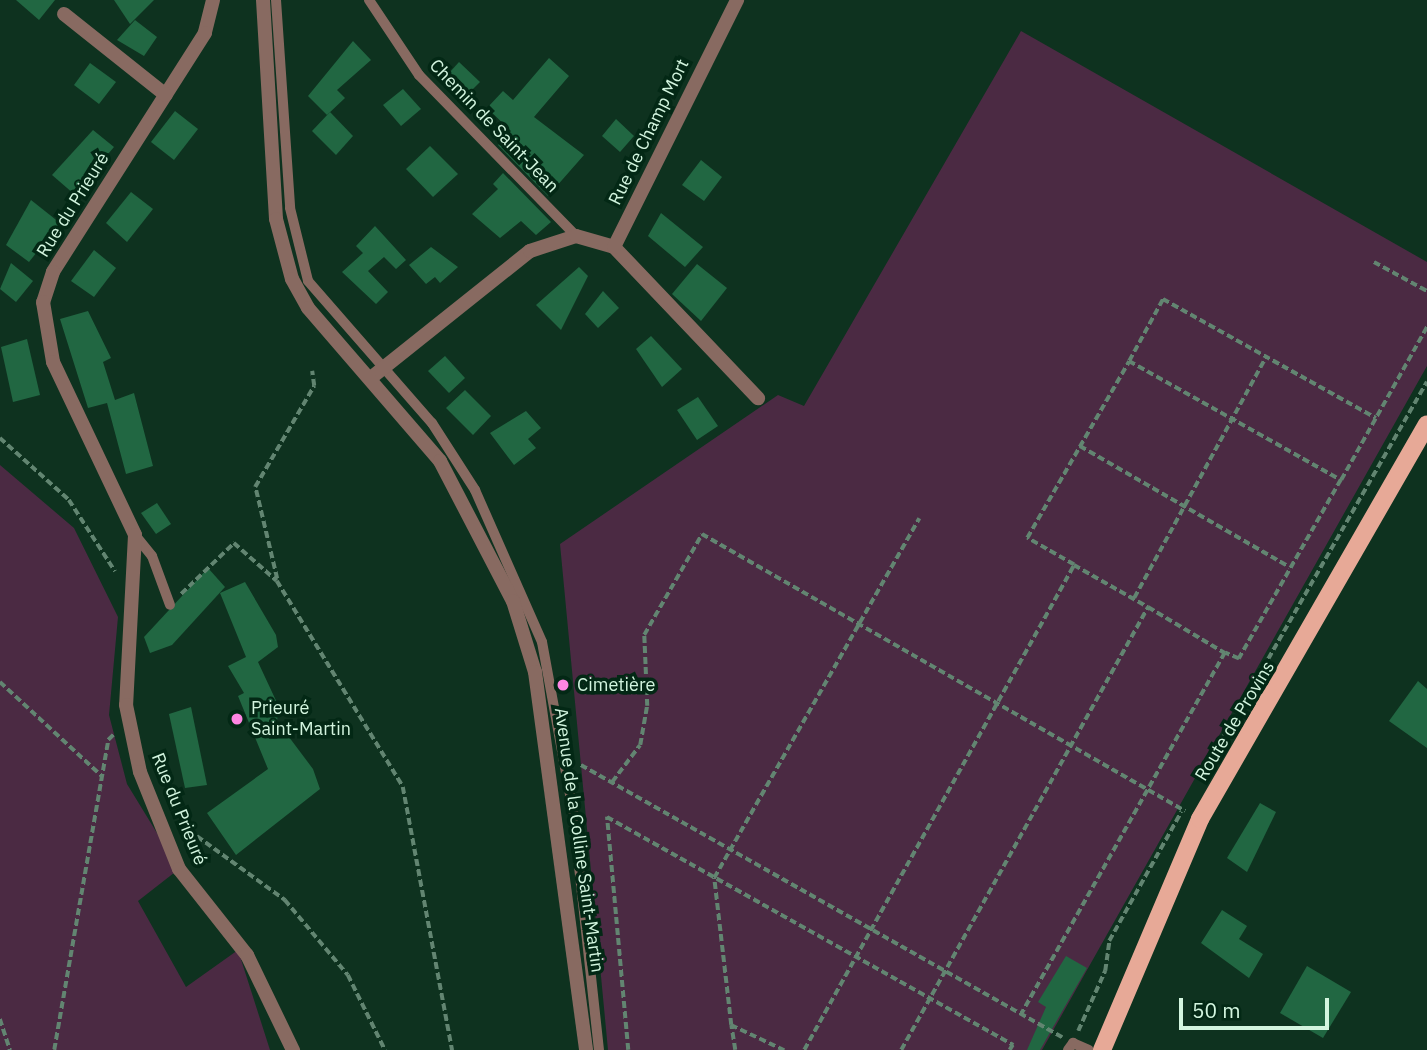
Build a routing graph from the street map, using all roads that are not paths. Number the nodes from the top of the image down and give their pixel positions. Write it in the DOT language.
graph roads {
  1 [pos="213,0"];
  2 [pos="263,0"];
  3 [pos="276,0"];
  4 [pos="369,0"];
  5 [pos="737,0"];
  6 [pos="64,13"];
  7 [pos="166,95"];
  8 [pos="576,236"];
  9 [pos="614,247"];
  10 [pos="386,369"];
  11 [pos="372,377"];
  12 [pos="758,398"];
  13 [pos="1427,425"];
  14 [pos="135,535"];
  15 [pos="538,595"];
  16 [pos="520,602"];
  17 [pos="170,604"];
  18 [pos="1071,1046"];
  19 [pos="293,1050"];
  20 [pos="586,1050"];
  21 [pos="599,1050"];
  22 [pos="1088,1050"];
  23 [pos="1102,1050"];
  1 -- 7 [label="street, Rue du Prieuré"];
  2 -- 11 [label="street, Avenue de la Colline Saint-Martin"];
  3 -- 10 [label="lane, Avenue de la Colline Saint-Martin"];
  4 -- 8 [label="lane, Chemin de Saint-Jean"];
  5 -- 9 [label="street, Rue de Champ Mort"];
  6 -- 7 [label="street"];
  7 -- 14 [label="street, Rue du Prieuré"];
  8 -- 9 [label="street"];
  8 -- 10 [label="street"];
  9 -- 12 [label="street"];
  10 -- 11 [label="street"];
  10 -- 16 [label="lane, Avenue de la Colline Saint-Martin"];
  11 -- 16 [label="street, Avenue de la Colline Saint-Martin"];
  13 -- 23 [label="main road, Route de Provins"];
  14 -- 17 [label="lane"];
  14 -- 19 [label="street, Rue du Prieuré"];
  15 -- 16 [label="lane"];
  16 -- 20 [label="street, Avenue de la Colline Saint-Martin"];
  16 -- 21 [label="lane, Avenue de la Colline Saint-Martin"];
  18 -- 22 [label="lane"];
}
